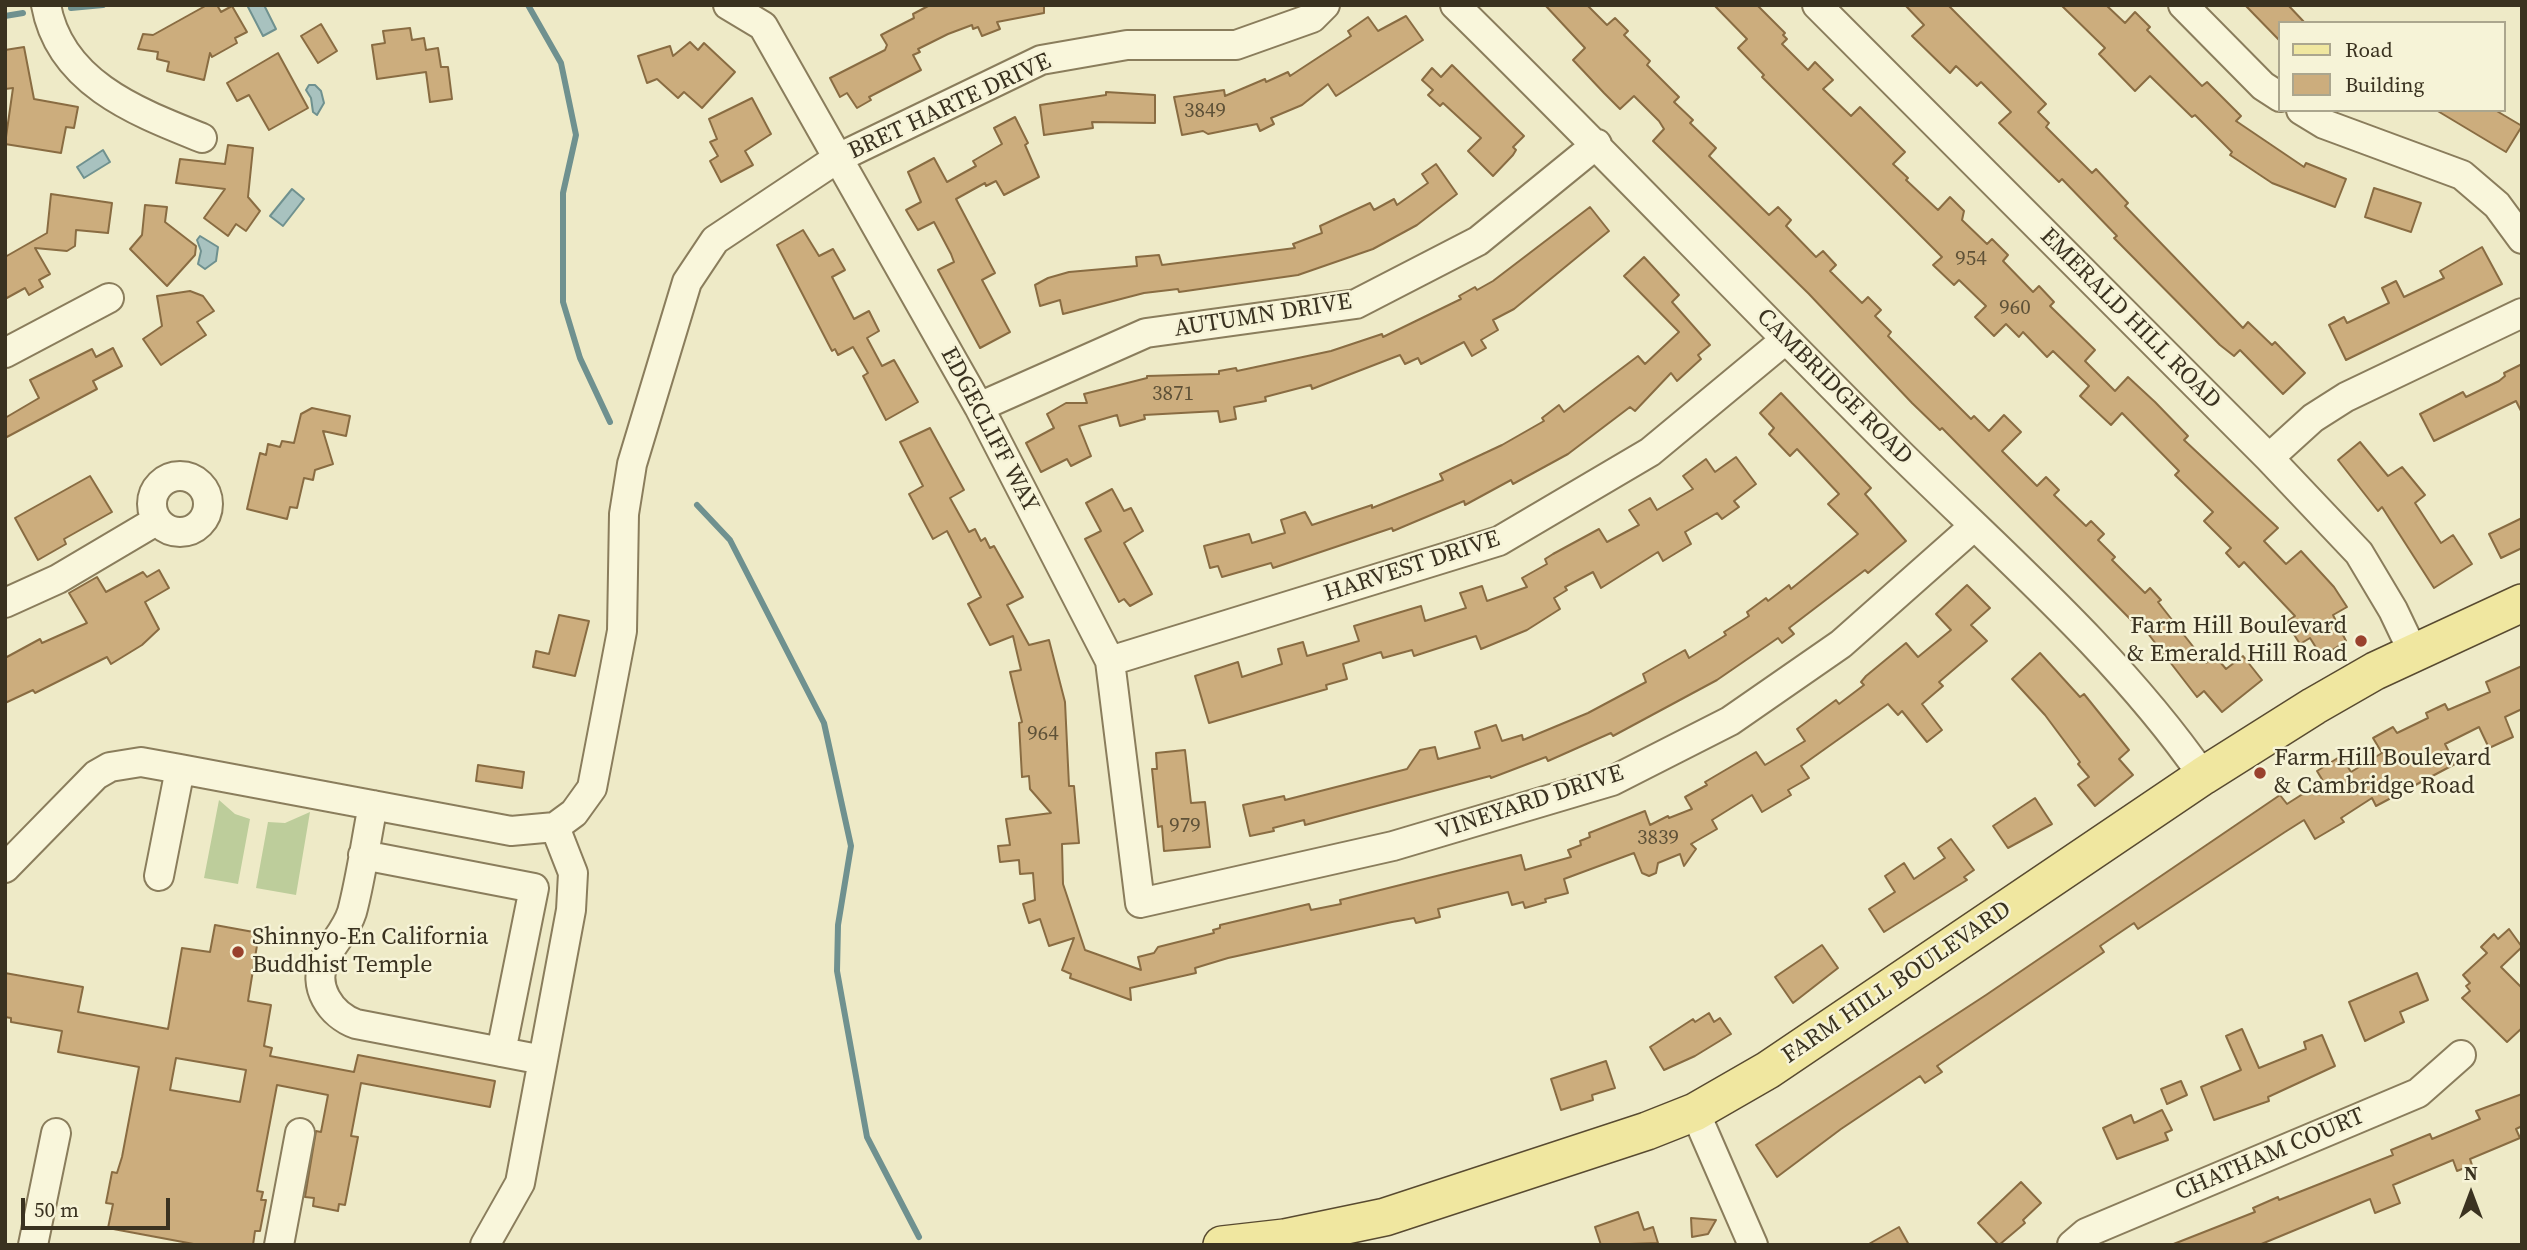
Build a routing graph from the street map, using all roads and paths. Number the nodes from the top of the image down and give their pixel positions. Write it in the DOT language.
graph roads {
  1 [pos="46,5"];
  2 [pos="728,5"];
  3 [pos="1325,5"];
  4 [pos="1455,5"];
  5 [pos="1817,5"];
  6 [pos="2183,5"];
  7 [pos="2278,96"];
  8 [pos="2304,112"];
  9 [pos="202,138"];
  10 [pos="1597,144"];
  11 [pos="838,158"];
  12 [pos="2522,239"];
  13 [pos="109,298"];
  14 [pos="2522,313"];
  15 [pos="1785,340"];
  16 [pos="5,353"];
  17 [pos="979,407"];
  18 [pos="2269,458"];
  19 [pos="156,521"];
  20 [pos="1973,527"];
  21 [pos="5,603"];
  22 [pos="2522,603"];
  23 [pos="2414,654"];
  24 [pos="1110,661"];
  25 [pos="180,769"];
  26 [pos="2203,776"];
  27 [pos="373,805"];
  28 [pos="555,827"];
  29 [pos="363,855"];
  30 [pos="5,868"];
  31 [pos="159,876"];
  32 [pos="1140,903"];
  33 [pos="501,1052"];
  34 [pos="2461,1055"];
  35 [pos="544,1060"];
  36 [pos="1695,1112"];
  37 [pos="56,1133"];
  38 [pos="300,1133"];
  39 [pos="1353,1236"];
  40 [pos="33,1245"];
  41 [pos="279,1245"];
  42 [pos="485,1245"];
  43 [pos="1222,1245"];
  44 [pos="1753,1245"];
  45 [pos="2072,1245"];
  1 -- 9 [label="street"];
  2 -- 11 [label="street, EDGECLIFF WAY"];
  3 -- 11 [label="street, BRET HARTE DRIVE"];
  4 -- 10 [label="street, CAMBRIDGE ROAD"];
  5 -- 18 [label="street, EMERALD HILL ROAD"];
  6 -- 7 [label="street"];
  8 -- 12 [label="street"];
  10 -- 15 [label="street, CAMBRIDGE ROAD"];
  10 -- 17 [label="street, AUTUMN DRIVE"];
  11 -- 17 [label="street, EDGECLIFF WAY"];
  11 -- 28 [label="street, BRET HARTE DRIVE"];
  13 -- 16 [label="street"];
  14 -- 18 [label="street"];
  15 -- 20 [label="street, CAMBRIDGE ROAD"];
  15 -- 24 [label="street, HARVEST DRIVE"];
  17 -- 24 [label="street, EDGECLIFF WAY"];
  18 -- 23 [label="street, EMERALD HILL ROAD"];
  19 -- 21 [label="street"];
  20 -- 26 [label="street, CAMBRIDGE ROAD"];
  20 -- 32 [label="street, VINEYARD DRIVE"];
  22 -- 23 [label="main road, FARM HILL BOULEVARD"];
  23 -- 26 [label="main road, FARM HILL BOULEVARD"];
  24 -- 32 [label="street, EDGECLIFF WAY"];
  25 -- 27 [label="street"];
  25 -- 30 [label="street"];
  25 -- 31 [label="street"];
  26 -- 36 [label="main road, FARM HILL BOULEVARD"];
  27 -- 28 [label="street"];
  27 -- 29 [label="street"];
  28 -- 35 [label="street"];
  29 -- 33 [label="street"];
  29 -- 33 [label="street"];
  33 -- 35 [label="street"];
  34 -- 45 [label="street, CHATHAM COURT"];
  35 -- 42 [label="street"];
  36 -- 39 [label="main road, FARM HILL BOULEVARD"];
  36 -- 44 [label="street"];
  37 -- 40 [label="street"];
  38 -- 41 [label="street"];
  39 -- 43 [label="main road, FARM HILL BOULEVARD"];
}
